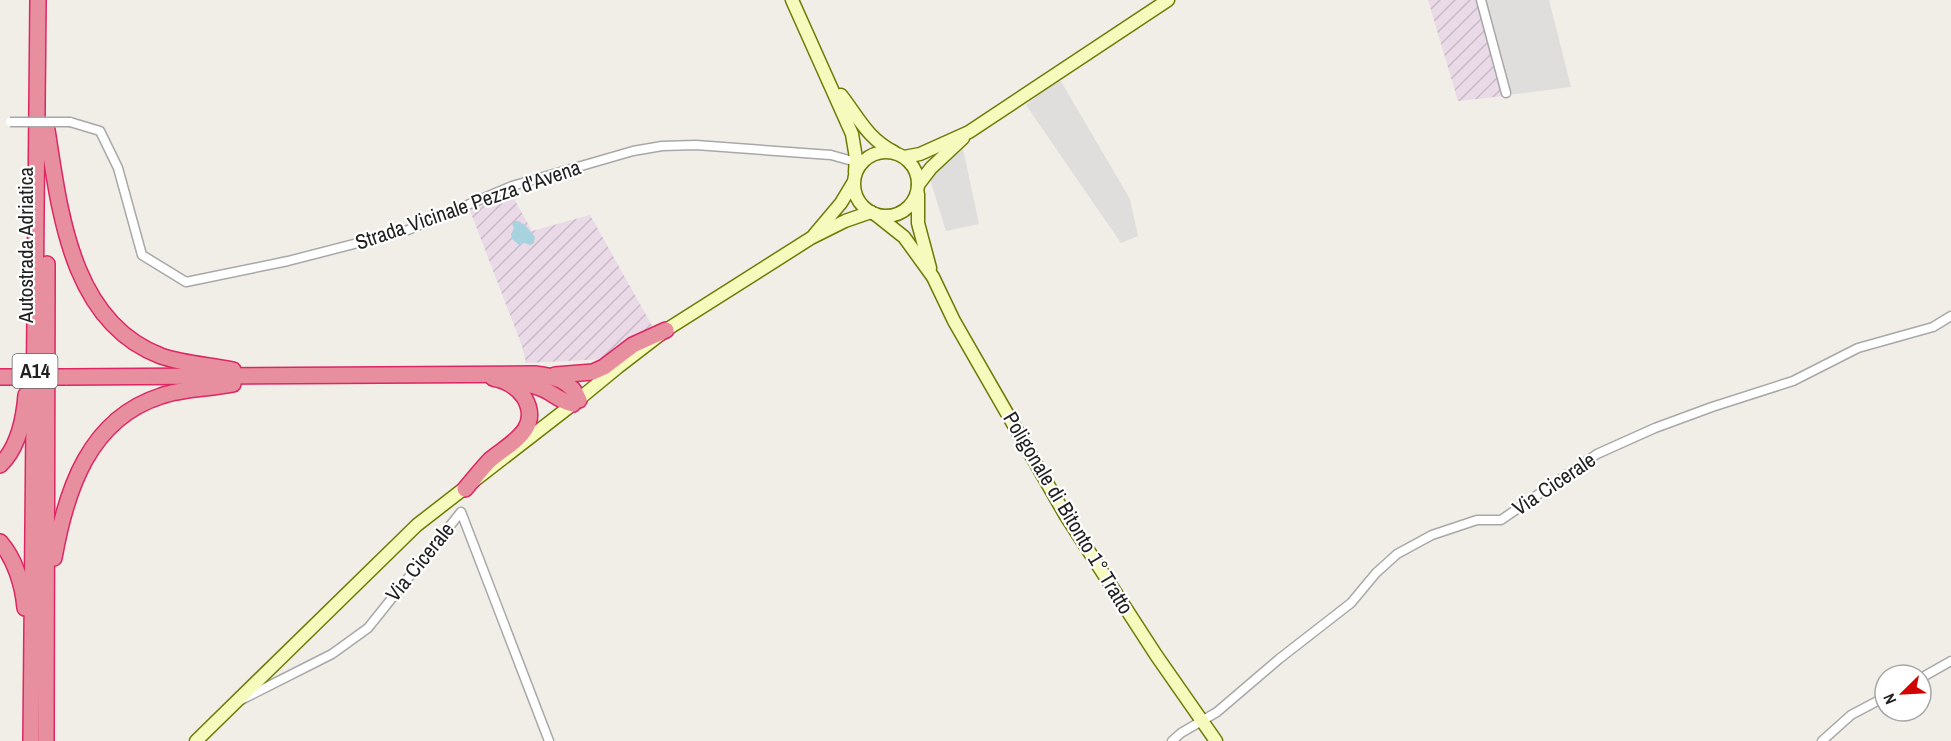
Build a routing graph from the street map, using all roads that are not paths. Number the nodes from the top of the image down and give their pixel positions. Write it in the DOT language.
graph roads {
  1 [pos="38,0"];
  2 [pos="48,0"];
  3 [pos="792,0"];
  4 [pos="1168,0"];
  5 [pos="1481,0"];
  6 [pos="830,80"];
  7 [pos="1506,93"];
  8 [pos="0,122"];
  9 [pos="46,130"];
  10 [pos="969,132"];
  11 [pos="899,154"];
  12 [pos="855,173"];
  13 [pos="37,177"];
  14 [pos="918,188"];
  15 [pos="873,213"];
  16 [pos="811,238"];
  17 [pos="933,278"];
  18 [pos="1951,316"];
  19 [pos="666,330"];
  20 [pos="545,375"];
  21 [pos="481,376"];
  22 [pos="0,377"];
  23 [pos="268,377"];
  24 [pos="501,379"];
  25 [pos="576,402"];
  26 [pos="0,465"];
  27 [pos="465,489"];
  28 [pos="0,542"];
  29 [pos="1951,662"];
  30 [pos="32,668"];
  31 [pos="1933,672"];
  32 [pos="47,680"];
  33 [pos="1873,703"];
  34 [pos="234,704"];
  35 [pos="1202,722"];
  36 [pos="31,741"];
  37 [pos="46,741"];
  38 [pos="196,741"];
  39 [pos="549,741"];
  40 [pos="1172,741"];
  41 [pos="1216,741"];
  42 [pos="1822,741"];
  1 -- 13 [label="highway, Autostrada Adriatica / A14"];
  2 -- 9 [label="highway, Autostrada Adriatica / A14"];
  3 -- 6 [label="main road"];
  4 -- 10 [label="main road"];
  5 -- 7 [label="street"];
  6 -- 11 [label="main road"];
  6 -- 12 [label="main road"];
  8 -- 12 [label="street, Strada Vicinale Pezza d'Avena, bridge"];
  9 -- 23 [label="highway, A14"];
  9 -- 32 [label="highway, Autostrada Adriatica / A14"];
  10 -- 11 [label="main road"];
  10 -- 14 [label="main road"];
  11 -- 12 [label="main road"];
  11 -- 14 [label="main road"];
  12 -- 15 [label="main road"];
  12 -- 16 [label="main road"];
  13 -- 26 [label="highway, A14"];
  13 -- 30 [label="highway, Autostrada Adriatica / A14"];
  14 -- 15 [label="main road"];
  14 -- 17 [label="main road"];
  15 -- 16 [label="main road"];
  15 -- 17 [label="main road"];
  16 -- 19 [label="main road"];
  17 -- 35 [label="main road, Poligonale di Bitonto 1° Tratto"];
  18 -- 35 [label="street, Via Cicerale"];
  19 -- 20 [label="highway"];
  19 -- 25 [label="main road"];
  20 -- 21 [label="highway"];
  20 -- 25 [label="highway"];
  21 -- 23 [label="highway, A14"];
  21 -- 24 [label="highway"];
  22 -- 23 [label="highway, A14, bridge"];
  23 -- 32 [label="highway, A14"];
  24 -- 25 [label="highway"];
  24 -- 27 [label="highway"];
  25 -- 27 [label="main road"];
  27 -- 34 [label="main road"];
  28 -- 30 [label="highway, A14"];
  29 -- 31 [label="street"];
  30 -- 36 [label="highway, Autostrada Adriatica / A14"];
  32 -- 37 [label="highway, Autostrada Adriatica / A14"];
  33 -- 42 [label="street"];
  34 -- 38 [label="main road"];
  34 -- 39 [label="street, Via Cicerale"];
  35 -- 40 [label="street, Via Cicerale"];
  35 -- 41 [label="main road, Poligonale di Bitonto 1° Tratto"];
}
